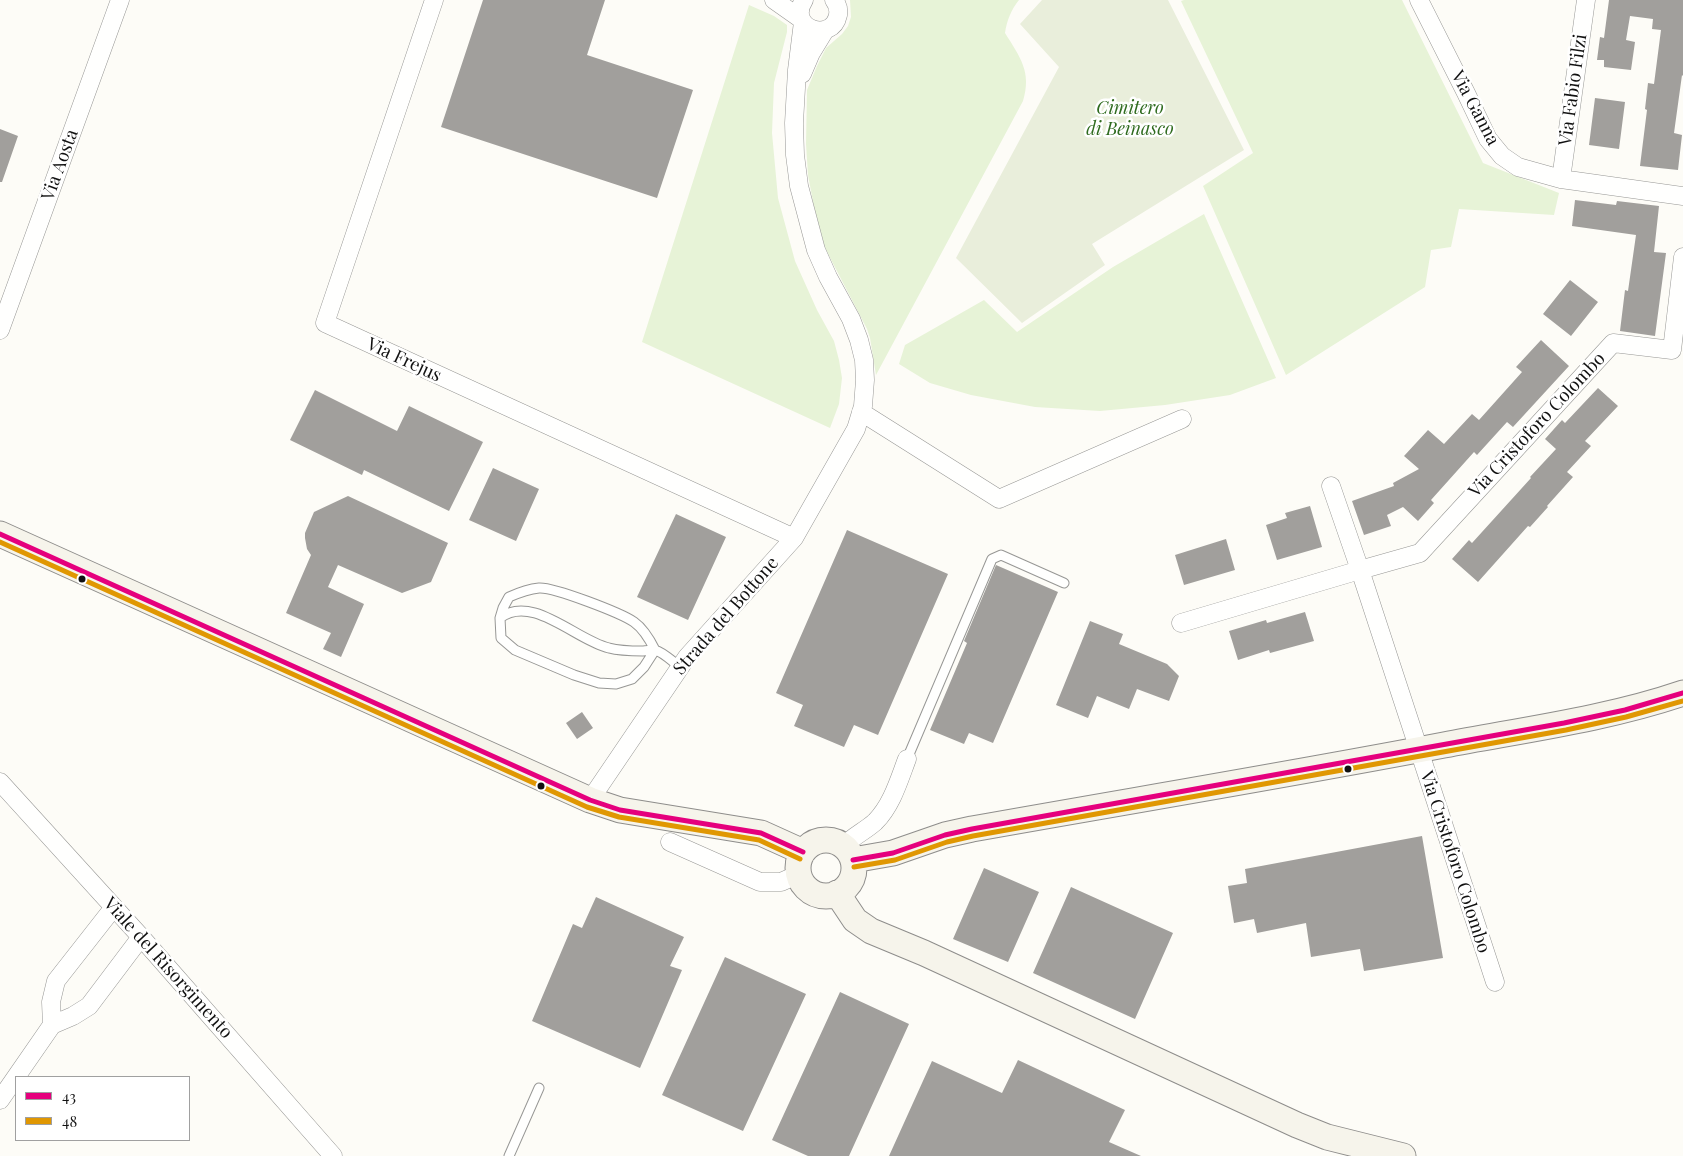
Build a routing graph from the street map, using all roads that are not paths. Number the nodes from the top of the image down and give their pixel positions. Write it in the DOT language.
graph roads {
  1 [pos="120,0"];
  2 [pos="434,0"];
  3 [pos="774,0"];
  4 [pos="804,0"];
  5 [pos="1419,0"];
  6 [pos="1586,0"];
  7 [pos="836,1"];
  8 [pos="802,20"];
  9 [pos="826,30"];
  10 [pos="797,86"];
  11 [pos="1561,179"];
  12 [pos="1683,196"];
  13 [pos="1683,257"];
  14 [pos="0,330"];
  15 [pos="861,412"];
  16 [pos="1182,420"];
  17 [pos="1331,486"];
  18 [pos="0,534"];
  19 [pos="794,538"];
  20 [pos="1360,570"];
  21 [pos="1064,582"];
  22 [pos="500,618"];
  23 [pos="1181,624"];
  24 [pos="655,650"];
  25 [pos="680,667"];
  26 [pos="1683,694"];
  27 [pos="1418,750"];
  28 [pos="907,759"];
  29 [pos="0,782"];
  30 [pos="590,800"];
  31 [pos="670,842"];
  32 [pos="849,853"];
  33 [pos="801,863"];
  34 [pos="837,893"];
  35 [pos="114,907"];
  36 [pos="141,937"];
  37 [pos="1495,982"];
  38 [pos="52,1025"];
  39 [pos="17,1076"];
  40 [pos="15,1078"];
  41 [pos="539,1088"];
  42 [pos="0,1100"];
  43 [pos="333,1156"];
  44 [pos="509,1156"];
  45 [pos="1404,1156"];
  1 -- 14 [label="street, Via Aosta"];
  2 -- 19 [label="street, Via Frejus"];
  3 -- 8 [label="street"];
  4 -- 8 [label="street, Strada del Bottone"];
  5 -- 11 [label="street, Via Ganna"];
  6 -- 11 [label="street, Via Fabio Filzi"];
  7 -- 9 [label="street"];
  8 -- 9 [label="street"];
  8 -- 10 [label="street, Strada del Bottone"];
  9 -- 10 [label="street"];
  10 -- 15 [label="street, Strada del Bottone"];
  11 -- 12 [label="street, Via Ganna"];
  13 -- 20 [label="street, Via Cristoforo Colombo"];
  15 -- 16 [label="street"];
  15 -- 19 [label="street, Strada del Bottone"];
  17 -- 20 [label="street, Via Cristoforo Colombo"];
  18 -- 30 [label="street"];
  19 -- 25 [label="street, Strada del Bottone"];
  20 -- 23 [label="street, Via Cristoforo Colombo"];
  20 -- 27 [label="street, Via Cristoforo Colombo"];
  21 -- 28 [label="lane"];
  22 -- 24 [label="lane"];
  22 -- 24 [label="lane"];
  22 -- 24 [label="lane"];
  24 -- 25 [label="lane"];
  25 -- 30 [label="street, Strada del Bottone"];
  26 -- 27 [label="street"];
  27 -- 32 [label="street"];
  27 -- 37 [label="street, Via Cristoforo Colombo"];
  28 -- 32 [label="street"];
  29 -- 35 [label="street, Viale del Risorgimento"];
  30 -- 33 [label="street"];
  31 -- 33 [label="street"];
  32 -- 33 [label="street"];
  32 -- 34 [label="street"];
  33 -- 34 [label="street"];
  34 -- 45 [label="street"];
  35 -- 36 [label="street, Viale del Risorgimento"];
  35 -- 38 [label="street"];
  36 -- 38 [label="street"];
  36 -- 43 [label="street, Viale del Risorgimento"];
  38 -- 39 [label="street"];
  40 -- 42 [label="street"];
  41 -- 44 [label="lane"];
}
